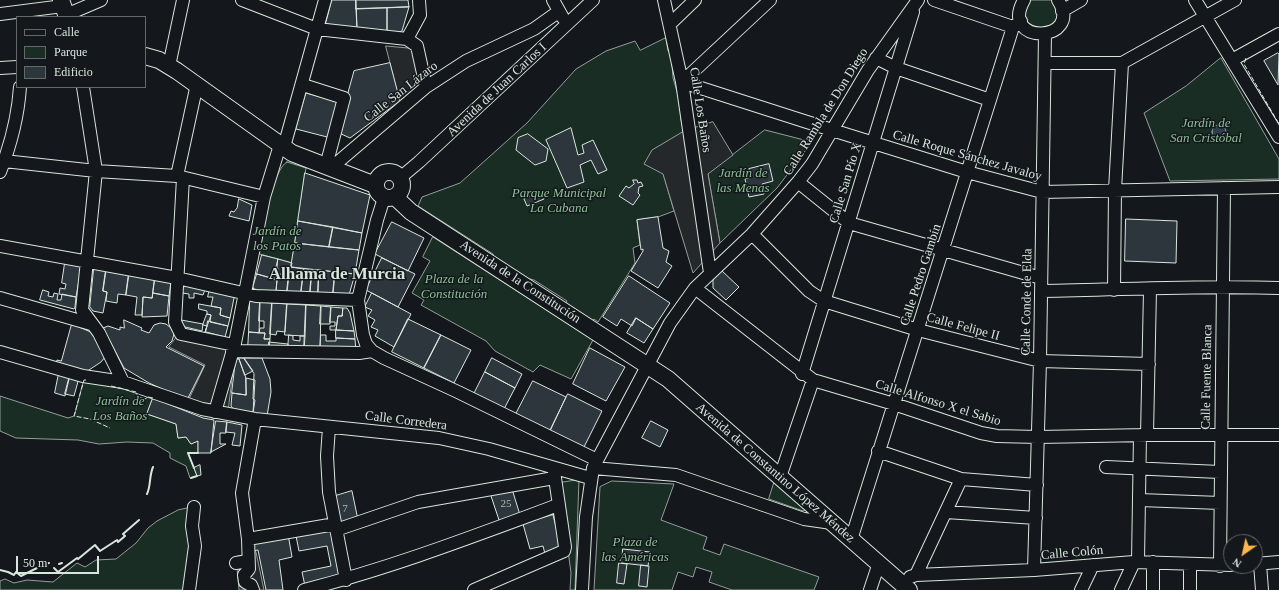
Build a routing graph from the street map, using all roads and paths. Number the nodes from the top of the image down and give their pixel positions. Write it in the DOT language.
graph roads {
  1 [pos="101,0"];
  2 [pos="183,0"];
  3 [pos="242,0"];
  4 [pos="325,0"];
  5 [pos="419,0"];
  6 [pos="553,0"];
  7 [pos="593,0"];
  8 [pos="664,0"];
  9 [pos="695,0"];
  10 [pos="770,0"];
  11 [pos="934,0"];
  12 [pos="1023,0"];
  13 [pos="1081,0"];
  14 [pos="1195,0"];
  15 [pos="1235,0"];
  16 [pos="917,1"];
  17 [pos="1060,5"];
  18 [pos="64,9"];
  19 [pos="558,12"];
  20 [pos="0,14"];
  21 [pos="1205,17"];
  22 [pos="568,24"];
  23 [pos="670,24"];
  24 [pos="1017,24"];
  25 [pos="317,29"];
  26 [pos="1045,34"];
  27 [pos="1279,34"];
  28 [pos="408,39"];
  29 [pos="146,56"];
  30 [pos="876,58"];
  31 [pos="1232,60"];
  32 [pos="1045,62"];
  33 [pos="1122,63"];
  34 [pos="169,66"];
  35 [pos="16,67"];
  36 [pos="0,68"];
  37 [pos="896,68"];
  38 [pos="682,82"];
  39 [pos="197,84"];
  40 [pos="303,84"];
  41 [pos="426,87"];
  42 [pos="20,88"];
  43 [pos="83,88"];
  44 [pos="990,100"];
  45 [pos="832,130"];
  46 [pos="1279,137"];
  47 [pos="873,143"];
  48 [pos="282,146"];
  49 [pos="2,167"];
  50 [pos="328,167"];
  51 [pos="96,171"];
  52 [pos="967,172"];
  53 [pos="180,177"];
  54 [pos="400,178"];
  55 [pos="798,182"];
  56 [pos="1279,187"];
  57 [pos="384,188"];
  58 [pos="1224,188"];
  59 [pos="1115,190"];
  60 [pos="1042,192"];
  61 [pos="264,197"];
  62 [pos="849,223"];
  63 [pos="752,234"];
  64 [pos="0,246"];
  65 [pos="943,251"];
  66 [pos="87,262"];
  67 [pos="710,273"];
  68 [pos="177,278"];
  69 [pos="1042,278"];
  70 [pos="1222,286"];
  71 [pos="696,288"];
  72 [pos="1279,288"];
  73 [pos="1114,290"];
  74 [pos="1150,290"];
  75 [pos="1042,291"];
  76 [pos="244,293"];
  77 [pos="0,298"];
  78 [pos="358,300"];
  79 [pos="824,301"];
  80 [pos="92,324"];
  81 [pos="918,330"];
  82 [pos="233,348"];
  83 [pos="372,351"];
  84 [pos="0,352"];
  85 [pos="1040,362"];
  86 [pos="1149,364"];
  87 [pos="648,365"];
  88 [pos="802,374"];
  89 [pos="813,380"];
  90 [pos="123,382"];
  91 [pos="894,404"];
  92 [pos="215,412"];
  93 [pos="255,419"];
  94 [pos="329,426"];
  95 [pos="1143,435"];
  96 [pos="1221,435"];
  97 [pos="1279,435"];
  98 [pos="1038,437"];
  99 [pos="577,450"];
  100 [pos="878,452"];
  101 [pos="1106,467"];
  102 [pos="1140,468"];
  103 [pos="593,469"];
  104 [pos="570,471"];
  105 [pos="554,472"];
  106 [pos="1220,472"];
  107 [pos="780,477"];
  108 [pos="961,479"];
  109 [pos="1037,485"];
  110 [pos="1140,500"];
  111 [pos="1220,503"];
  112 [pos="558,505"];
  113 [pos="194,507"];
  114 [pos="946,512"];
  115 [pos="1036,518"];
  116 [pos="832,523"];
  117 [pos="336,527"];
  118 [pos="248,538"];
  119 [pos="851,540"];
  120 [pos="1223,541"];
  121 [pos="564,551"];
  122 [pos="584,552"];
  123 [pos="1136,562"];
  124 [pos="1153,562"];
  125 [pos="1279,562"];
  126 [pos="879,563"];
  127 [pos="1190,564"];
  128 [pos="1263,564"];
  129 [pos="1093,565"];
  130 [pos="1223,566"];
  131 [pos="1034,570"];
  132 [pos="1260,574"];
  133 [pos="916,575"];
  134 [pos="346,580"];
  135 [pos="905,586"];
  136 [pos="189,590"];
  137 [pos="253,590"];
  138 [pos="304,590"];
  139 [pos="474,590"];
  140 [pos="582,590"];
  141 [pos="870,590"];
  142 [pos="1081,590"];
  143 [pos="1121,590"];
  144 [pos="1153,590"];
  145 [pos="1190,590"];
  146 [pos="1262,590"];
  1 -- 18 [label="street"];
  2 -- 34 [label="street"];
  3 -- 25 [label="street"];
  4 -- 25 [label="street"];
  5 -- 28 [label="street"];
  6 -- 19 [label="street"];
  7 -- 22 [label="street, Avenida de Juan Carlos I"];
  8 -- 23 [label="street, Calle Los Baños"];
  9 -- 23 [label="street"];
  10 -- 38 [label="street"];
  11 -- 24 [label="street"];
  12 -- 24 [label="street, Calle Pedro Gambín"];
  13 -- 17 [label="street"];
  14 -- 21 [label="street"];
  15 -- 21 [label="street"];
  16 -- 30 [label="street, Calle Rambla de Don Diego"];
  16 -- 37 [label="street, Calle San Pío X"];
  17 -- 26 [label="street"];
  18 -- 20 [label="street"];
  19 -- 22 [label="street"];
  19 -- 41 [label="street, Calle San Lázaro"];
  21 -- 31 [label="street"];
  21 -- 33 [label="street"];
  22 -- 54 [label="street, Avenida de Juan Carlos I"];
  23 -- 38 [label="street, Calle Los Baños"];
  24 -- 26 [label="street"];
  24 -- 44 [label="street, Calle Pedro Gambín"];
  25 -- 28 [label="street"];
  25 -- 40 [label="street"];
  26 -- 32 [label="street, Calle Conde de Elda"];
  27 -- 31 [label="street"];
  28 -- 41 [label="street"];
  29 -- 34 [label="main road"];
  30 -- 37 [label="street"];
  30 -- 45 [label="street, Calle Rambla de Don Diego"];
  31 -- 46 [label="street"];
  32 -- 33 [label="street"];
  32 -- 60 [label="street, Calle Conde de Elda"];
  33 -- 59 [label="street"];
  34 -- 39 [label="main road"];
  35 -- 36 [label="street"];
  37 -- 44 [label="street"];
  37 -- 47 [label="street, Calle San Pío X"];
  38 -- 45 [label="street, Calle Roque Sánchez Javaloy"];
  38 -- 67 [label="street, Calle Los Baños"];
  39 -- 48 [label="main road"];
  39 -- 53 [label="street"];
  40 -- 48 [label="street"];
  40 -- 50 [label="street"];
  41 -- 50 [label="street, Calle San Lázaro"];
  42 -- 49 [label="street"];
  43 -- 51 [label="street"];
  44 -- 52 [label="street, Calle Pedro Gambín"];
  45 -- 47 [label="street, Calle Roque Sánchez Javaloy"];
  45 -- 55 [label="street, Calle Rambla de Don Diego"];
  47 -- 52 [label="street, Calle Roque Sánchez Javaloy"];
  47 -- 62 [label="street, Calle San Pío X"];
  48 -- 50 [label="main road"];
  48 -- 61 [label="street"];
  49 -- 51 [label="street"];
  50 -- 57 [label="main road"];
  51 -- 53 [label="street"];
  51 -- 66 [label="street"];
  52 -- 60 [label="street, Calle Roque Sánchez Javaloy"];
  52 -- 65 [label="street, Calle Pedro Gambín"];
  53 -- 61 [label="street"];
  53 -- 68 [label="street"];
  54 -- 57 [label="main road"];
  55 -- 62 [label="street"];
  55 -- 63 [label="street, Calle Rambla de Don Diego"];
  56 -- 58 [label="street, Calle Roque Sánchez Javaloy"];
  57 -- 78 [label="street"];
  57 -- 87 [label="main road, Avenida de la Constitución"];
  58 -- 59 [label="street, Calle Roque Sánchez Javaloy"];
  58 -- 70 [label="street, Calle Fuente Blanca"];
  59 -- 60 [label="street, Calle Roque Sánchez Javaloy"];
  59 -- 73 [label="street"];
  60 -- 69 [label="street, Calle Conde de Elda"];
  61 -- 76 [label="street"];
  62 -- 65 [label="street"];
  62 -- 79 [label="street, Calle San Pío X"];
  63 -- 67 [label="street, Calle Rambla de Don Diego"];
  63 -- 79 [label="street, Calle Felipe II"];
  64 -- 66 [label="street"];
  65 -- 69 [label="street"];
  65 -- 81 [label="street, Calle Pedro Gambín"];
  66 -- 68 [label="street"];
  66 -- 80 [label="street"];
  67 -- 71 [label="street, Calle Rambla de Don Diego"];
  68 -- 76 [label="street"];
  68 -- 82 [label="street"];
  69 -- 75 [label="street, Calle Conde de Elda"];
  70 -- 72 [label="street"];
  70 -- 74 [label="street"];
  70 -- 96 [label="street, Calle Fuente Blanca"];
  71 -- 87 [label="street, Calle Rambla de Don Diego"];
  71 -- 88 [label="street, Calle Alfonso X el Sabio"];
  73 -- 74 [label="street"];
  73 -- 75 [label="street"];
  74 -- 86 [label="street"];
  75 -- 85 [label="street, Calle Conde de Elda"];
  76 -- 78 [label="street"];
  76 -- 82 [label="street"];
  77 -- 80 [label="street"];
  78 -- 83 [label="street"];
  79 -- 81 [label="street, Calle Felipe II"];
  79 -- 88 [label="street, Calle San Pío X"];
  80 -- 90 [label="street"];
  81 -- 85 [label="street, Calle Felipe II"];
  81 -- 91 [label="street, Calle Pedro Gambín"];
  82 -- 83 [label="street"];
  82 -- 92 [label="street"];
  83 -- 99 [label="street"];
  84 -- 90 [label="street, Calle Corredera"];
  85 -- 86 [label="street, Calle Felipe II"];
  85 -- 98 [label="street, Calle Conde de Elda"];
  86 -- 95 [label="street"];
  87 -- 103 [label="street, Calle Rambla de Don Diego"];
  87 -- 107 [label="main road, Avenida de Constantino López Méndez"];
  88 -- 89 [label="street, Calle Alfonso X el Sabio"];
  89 -- 91 [label="street, Calle Alfonso X el Sabio"];
  89 -- 107 [label="street"];
  90 -- 92 [label="street, Calle Corredera"];
  91 -- 98 [label="street, Calle Alfonso X el Sabio"];
  91 -- 100 [label="street, Calle Pedro Gambín"];
  92 -- 93 [label="street, Calle Corredera"];
  93 -- 94 [label="street, Calle Corredera"];
  93 -- 118 [label="street"];
  94 -- 105 [label="street, Calle Corredera"];
  94 -- 117 [label="street"];
  95 -- 96 [label="street, Calle Alfonso X el Sabio"];
  95 -- 98 [label="street, Calle Alfonso X el Sabio"];
  95 -- 102 [label="street"];
  96 -- 97 [label="street, Calle Alfonso X el Sabio"];
  96 -- 106 [label="street, Calle Fuente Blanca"];
  98 -- 109 [label="street, Calle Conde de Elda"];
  99 -- 103 [label="street"];
  99 -- 104 [label="street"];
  100 -- 108 [label="street"];
  100 -- 119 [label="street, Calle Pedro Gambín"];
  101 -- 102 [label="street"];
  102 -- 106 [label="street"];
  102 -- 110 [label="street"];
  103 -- 104 [label="street, Calle Corredera"];
  103 -- 116 [label="street"];
  103 -- 122 [label="street"];
  104 -- 105 [label="street, Calle Corredera"];
  105 -- 112 [label="street"];
  105 -- 117 [label="street"];
  106 -- 111 [label="street, Calle Fuente Blanca"];
  107 -- 116 [label="main road, Avenida de Constantino López Méndez"];
  108 -- 109 [label="street"];
  108 -- 114 [label="street"];
  109 -- 115 [label="street, Calle Conde de Elda"];
  110 -- 111 [label="street"];
  110 -- 123 [label="street"];
  111 -- 120 [label="street, Calle Fuente Blanca"];
  112 -- 121 [label="street"];
  112 -- 134 [label="street"];
  113 -- 136 [label="street"];
  114 -- 115 [label="street"];
  114 -- 133 [label="street"];
  115 -- 131 [label="street, Calle Conde de Elda"];
  116 -- 119 [label="main road, Avenida de Constantino López Méndez"];
  117 -- 118 [label="street"];
  117 -- 134 [label="street"];
  118 -- 137 [label="street"];
  119 -- 126 [label="main road, Avenida de Constantino López Méndez"];
  121 -- 122 [label="street"];
  121 -- 139 [label="street"];
  122 -- 140 [label="street"];
  123 -- 124 [label="street, Calle Colón"];
  123 -- 129 [label="street, Calle Colón"];
  123 -- 143 [label="street"];
  124 -- 127 [label="street, Calle Colón"];
  124 -- 144 [label="street"];
  125 -- 128 [label="street"];
  126 -- 135 [label="main road, Avenida de Constantino López Méndez"];
  126 -- 141 [label="street"];
  127 -- 130 [label="street, Calle Colón"];
  127 -- 145 [label="street"];
  129 -- 131 [label="street, Calle Colón"];
  129 -- 142 [label="street"];
  131 -- 133 [label="street, Calle Colón"];
  132 -- 146 [label="street"];
  133 -- 135 [label="street"];
  134 -- 138 [label="street"];
}
